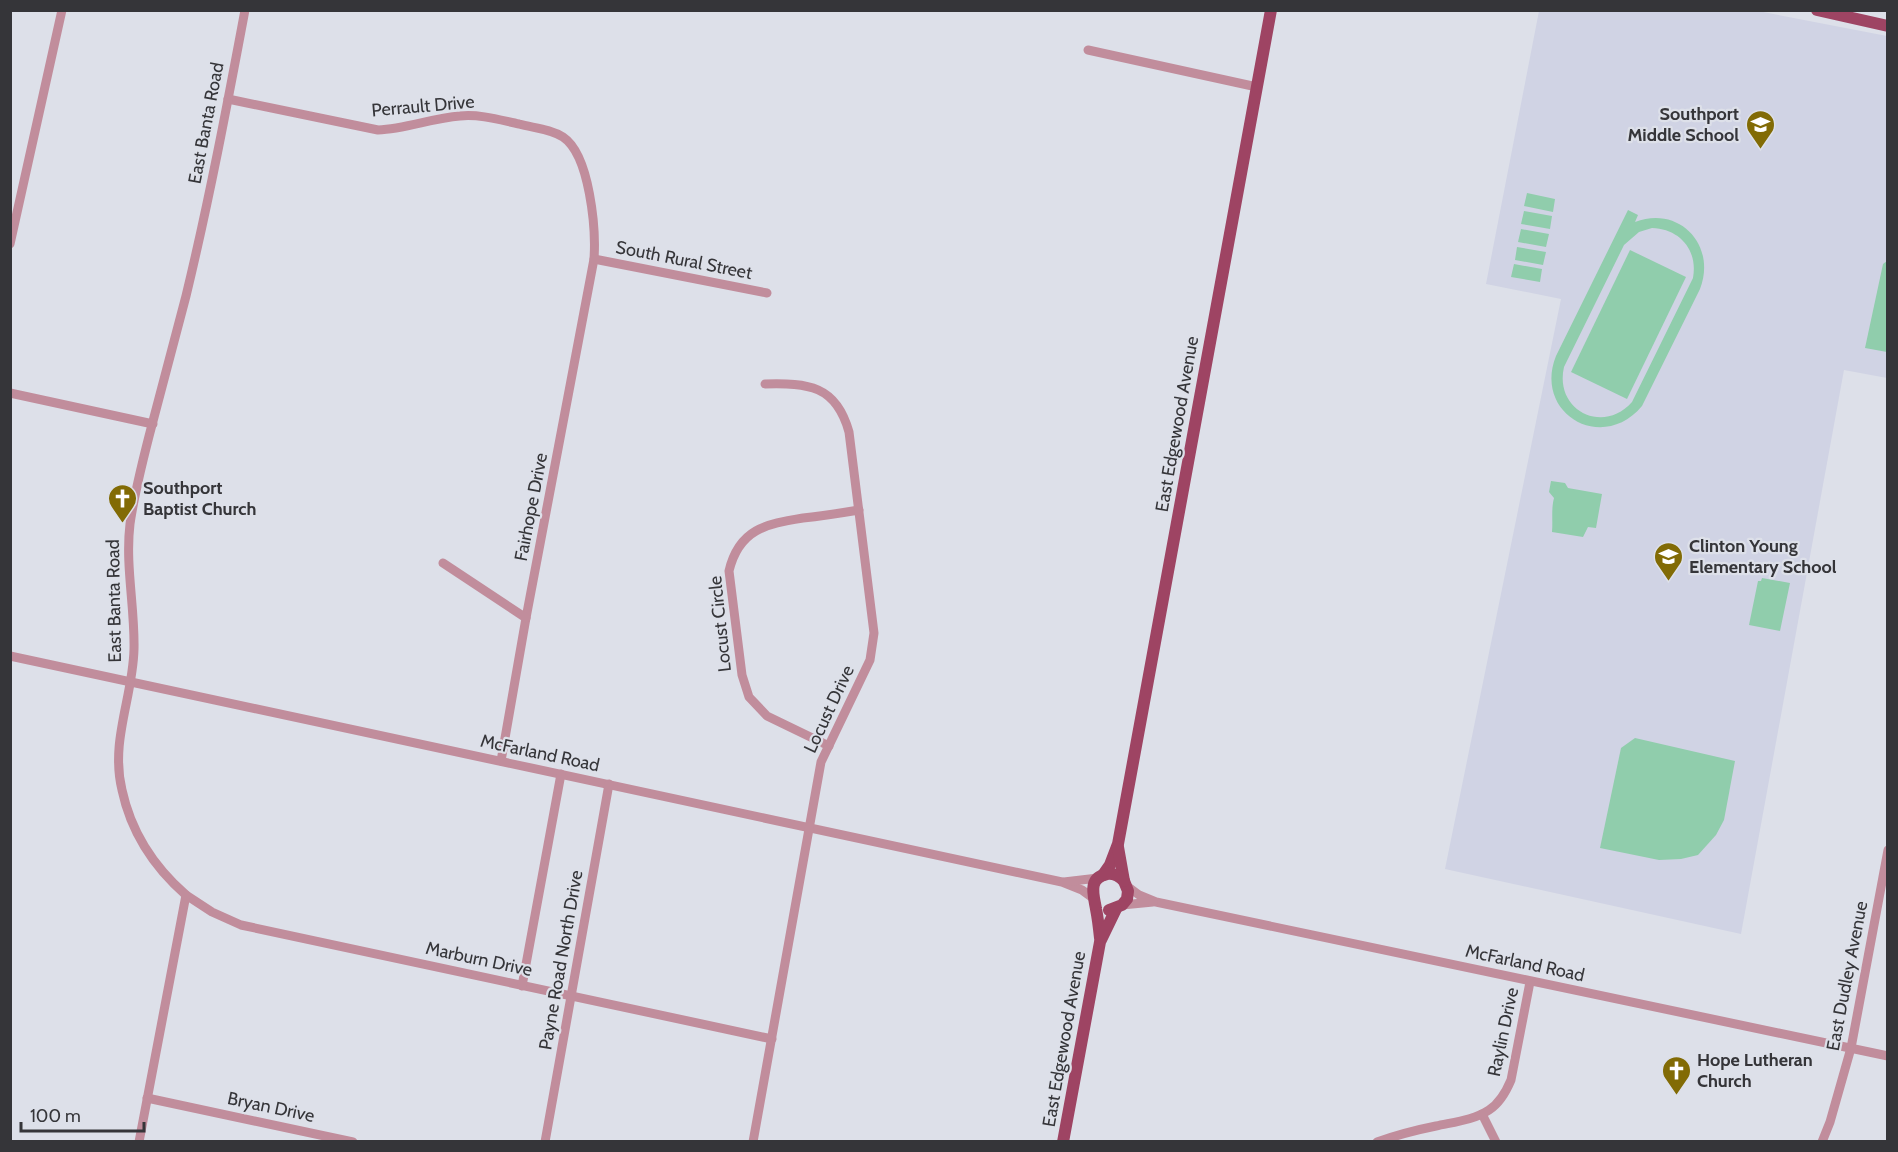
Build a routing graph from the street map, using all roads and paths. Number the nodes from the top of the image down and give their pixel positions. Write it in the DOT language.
graph roads {
  1 [pos="62,10"];
  2 [pos="244,10"];
  3 [pos="1271,10"];
  4 [pos="1817,10"];
  5 [pos="1887,26"];
  6 [pos="1088,51"];
  7 [pos="1257,87"];
  8 [pos="228,99"];
  9 [pos="10,244"];
  10 [pos="594,259"];
  11 [pos="767,293"];
  12 [pos="765,384"];
  13 [pos="10,393"];
  14 [pos="153,424"];
  15 [pos="859,510"];
  16 [pos="443,563"];
  17 [pos="526,618"];
  18 [pos="10,656"];
  19 [pos="129,681"];
  20 [pos="829,746"];
  21 [pos="501,761"];
  22 [pos="561,774"];
  23 [pos="609,784"];
  24 [pos="810,828"];
  25 [pos="1118,844"];
  26 [pos="1887,850"];
  27 [pos="1101,877"];
  28 [pos="1062,882"];
  29 [pos="1125,884"];
  30 [pos="186,895"];
  31 [pos="1094,900"];
  32 [pos="1156,902"];
  33 [pos="1119,907"];
  34 [pos="1100,942"];
  35 [pos="1530,981"];
  36 [pos="522,986"];
  37 [pos="572,996"];
  38 [pos="772,1039"];
  39 [pos="1851,1048"];
  40 [pos="1887,1056"];
  41 [pos="147,1098"];
  42 [pos="1482,1114"];
  43 [pos="139,1142"];
  44 [pos="353,1142"];
  45 [pos="545,1142"];
  46 [pos="753,1142"];
  47 [pos="1063,1142"];
  48 [pos="1377,1142"];
  49 [pos="1497,1142"];
  50 [pos="1822,1142"];
  1 -- 9 [label="street"];
  2 -- 8 [label="street, East Banta Road"];
  3 -- 7 [label="main road, East Edgewood Avenue"];
  4 -- 5 [label="main road"];
  6 -- 7 [label="street"];
  7 -- 25 [label="main road, East Edgewood Avenue"];
  8 -- 10 [label="street, Perrault Drive"];
  8 -- 14 [label="street, East Banta Road"];
  10 -- 11 [label="street, South Rural Street"];
  10 -- 17 [label="street, Fairhope Drive"];
  12 -- 15 [label="street, Locust Drive"];
  13 -- 14 [label="street"];
  14 -- 19 [label="street, East Banta Road"];
  15 -- 20 [label="street, Locust Drive"];
  15 -- 20 [label="street, Locust Circle"];
  16 -- 17 [label="street"];
  17 -- 21 [label="street, Fairhope Drive"];
  18 -- 19 [label="street, McFarland Road"];
  19 -- 21 [label="street, McFarland Road"];
  19 -- 30 [label="street, East Banta Road"];
  20 -- 24 [label="street, Locust Drive"];
  21 -- 22 [label="street, McFarland Road"];
  22 -- 23 [label="street, McFarland Road"];
  22 -- 36 [label="street"];
  23 -- 24 [label="street, McFarland Road"];
  23 -- 37 [label="street, Payne Road North Drive"];
  24 -- 28 [label="street, McFarland Road"];
  24 -- 38 [label="street, Locust Drive"];
  25 -- 27 [label="main road, East Edgewood Avenue"];
  25 -- 29 [label="main road, East Edgewood Avenue"];
  26 -- 39 [label="street, East Dudley Avenue"];
  27 -- 28 [label="street, McFarland Road"];
  27 -- 29 [label="main road"];
  27 -- 31 [label="main road, East Edgewood Avenue"];
  28 -- 31 [label="street, McFarland Road"];
  29 -- 32 [label="street, McFarland Road"];
  29 -- 33 [label="main road, East Edgewood Avenue"];
  30 -- 36 [label="street, Marburn Drive"];
  30 -- 41 [label="street"];
  31 -- 33 [label="main road"];
  31 -- 34 [label="main road, East Edgewood Avenue"];
  32 -- 33 [label="street, McFarland Road"];
  32 -- 35 [label="street, McFarland Road"];
  33 -- 34 [label="main road, East Edgewood Avenue"];
  34 -- 47 [label="main road, East Edgewood Avenue"];
  35 -- 39 [label="street, McFarland Road"];
  35 -- 42 [label="street, Raylin Drive"];
  36 -- 37 [label="street, Marburn Drive"];
  37 -- 38 [label="street, Marburn Drive"];
  37 -- 45 [label="street, Payne Road North Drive"];
  38 -- 46 [label="street, Locust Drive"];
  39 -- 40 [label="street, McFarland Road"];
  39 -- 50 [label="street, East Dudley Avenue"];
  41 -- 43 [label="street"];
  41 -- 44 [label="street, Bryan Drive"];
  42 -- 48 [label="street"];
  42 -- 49 [label="street"];
}
